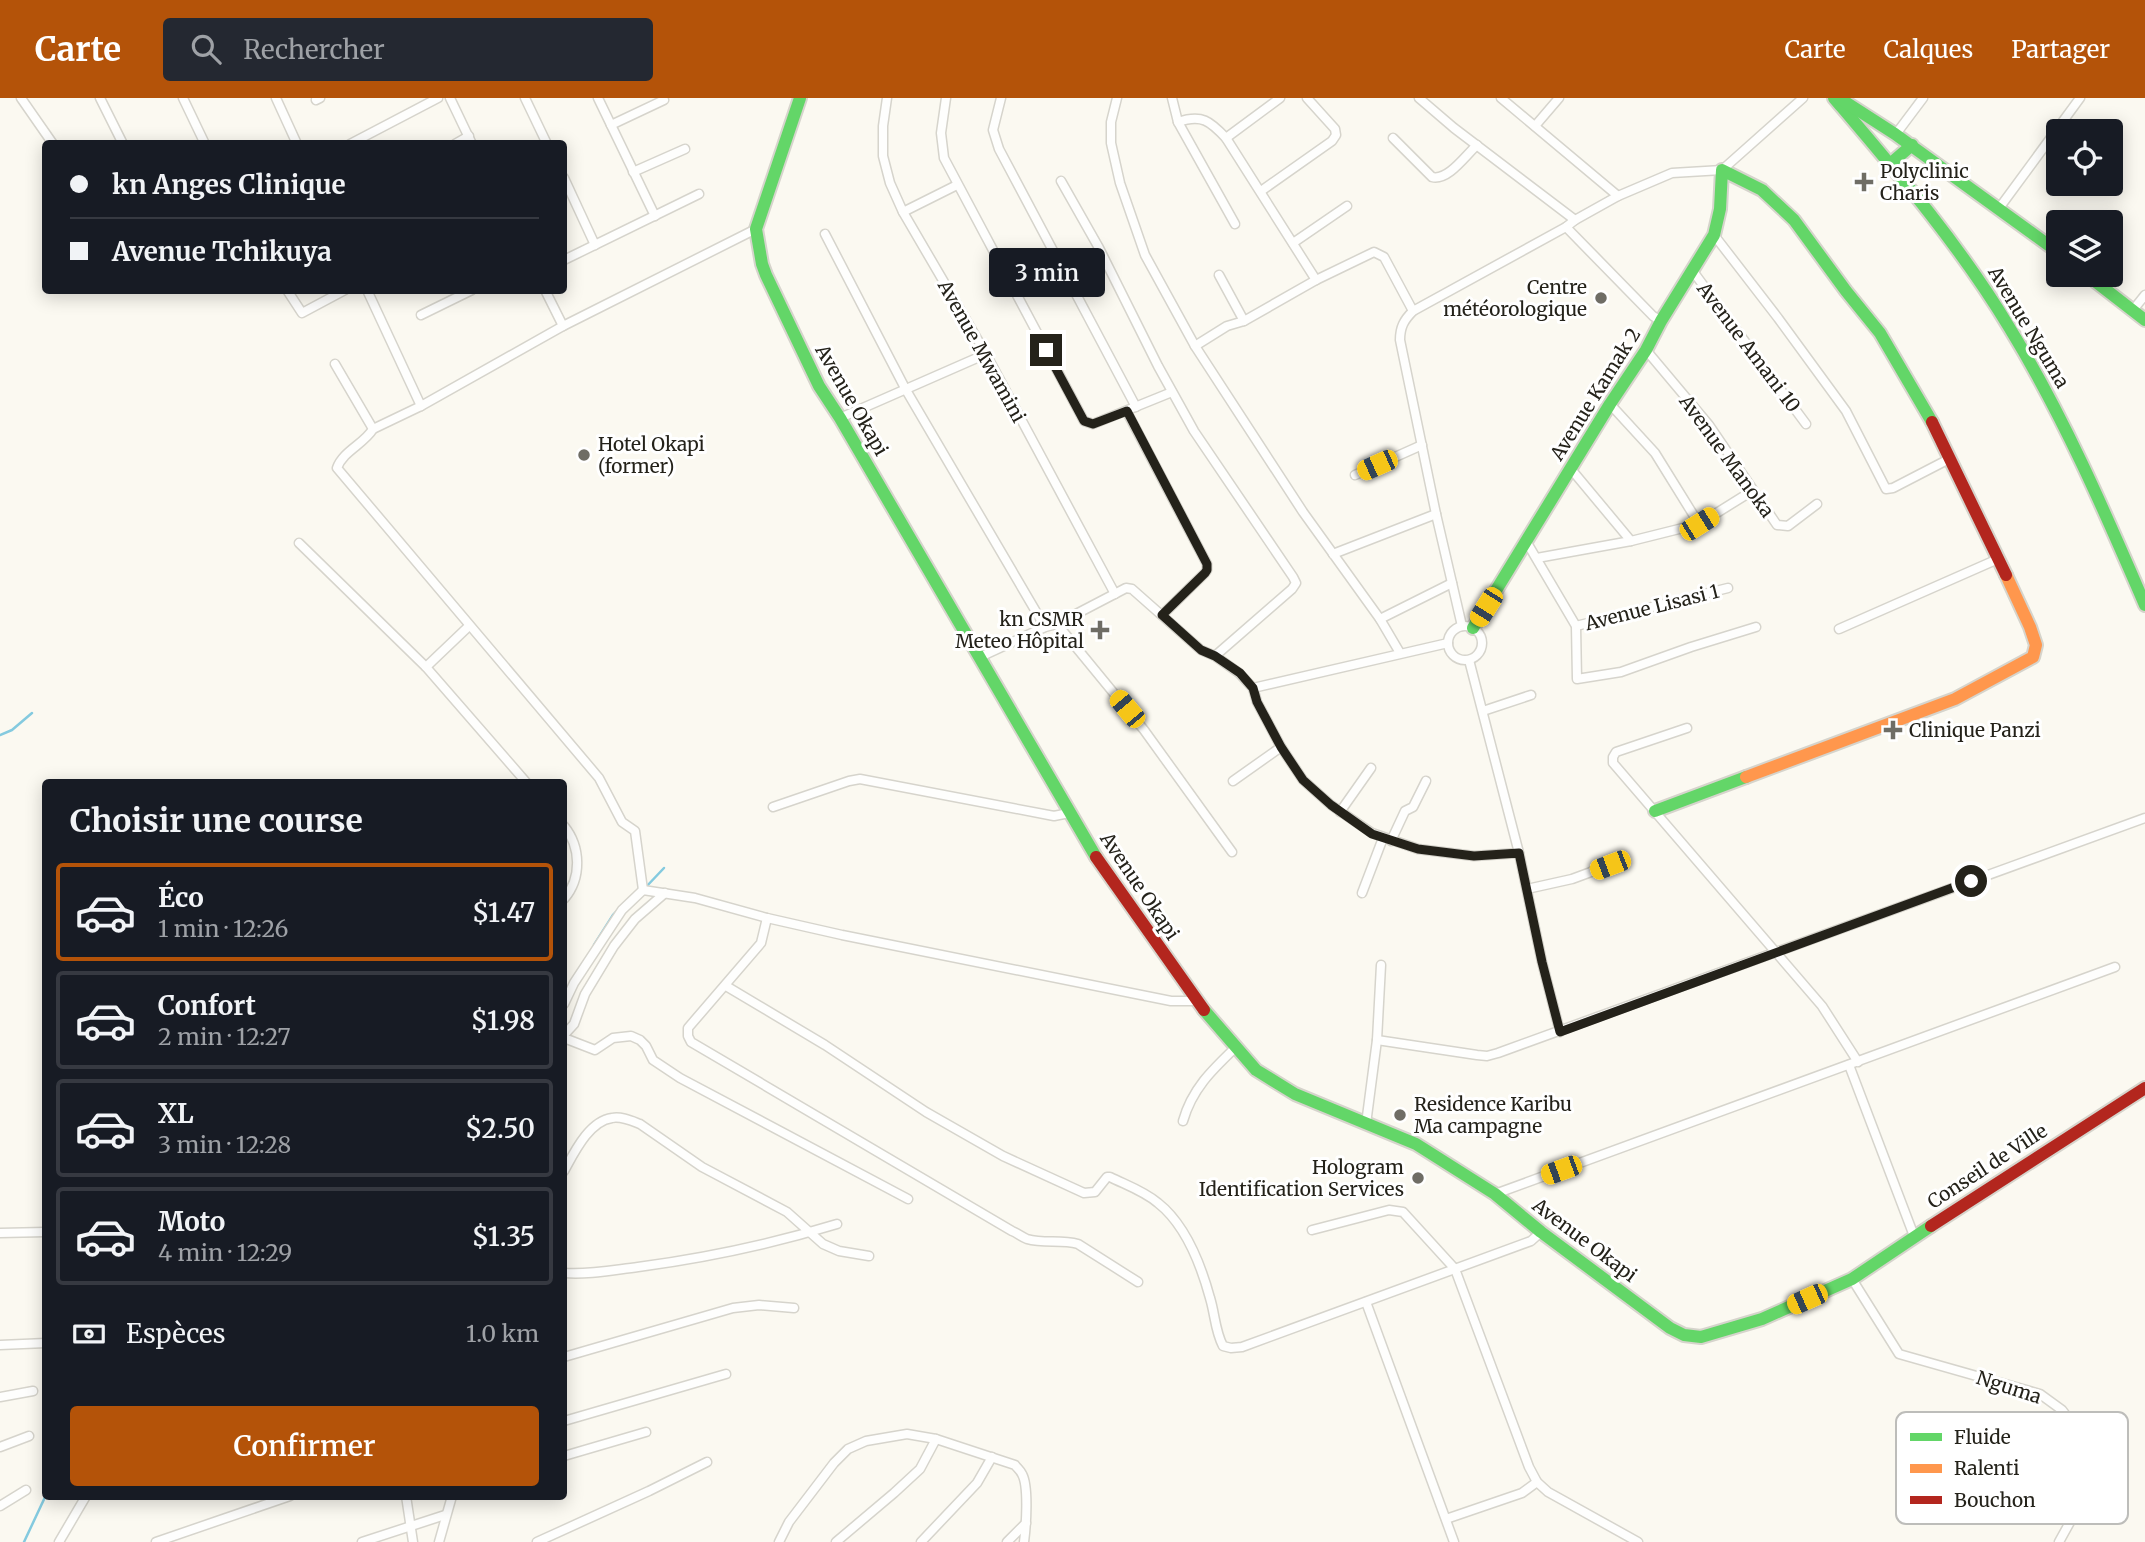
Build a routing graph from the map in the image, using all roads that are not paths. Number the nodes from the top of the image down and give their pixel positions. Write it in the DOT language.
graph roads {
  1 [pos="21,98"];
  2 [pos="100,98"];
  3 [pos="183,98"];
  4 [pos="276,98"];
  5 [pos="438,98"];
  6 [pos="450,98"];
  7 [pos="525,98"];
  8 [pos="598,98"];
  9 [pos="800,98"];
  10 [pos="887,98"];
  11 [pos="946,98"];
  12 [pos="1002,98"];
  13 [pos="1117,98"];
  14 [pos="1172,98"];
  15 [pos="1280,98"];
  16 [pos="1307,98"];
  17 [pos="1419,98"];
  18 [pos="1501,98"];
  19 [pos="1559,98"];
  20 [pos="1803,98"];
  21 [pos="1836,98"];
  22 [pos="1923,98"];
  23 [pos="2080,98"];
  24 [pos="664,100"];
  25 [pos="1178,122"];
  26 [pos="611,125"];
  27 [pos="1535,126"];
  28 [pos="1896,134"];
  29 [pos="1226,138"];
  30 [pos="1393,138"];
  31 [pos="50,140"];
  32 [pos="121,140"];
  33 [pos="203,140"];
  34 [pos="296,140"];
  35 [pos="357,140"];
  36 [pos="471,140"];
  37 [pos="545,140"];
  38 [pos="1476,145"];
  39 [pos="1912,145"];
  40 [pos="685,149"];
  41 [pos="1890,164"];
  42 [pos="1722,170"];
  43 [pos="634,172"];
  44 [pos="1061,181"];
  45 [pos="567,184"];
  46 [pos="957,185"];
  47 [pos="1261,191"];
  48 [pos="699,194"];
  49 [pos="1618,196"];
  50 [pos="1347,206"];
  51 [pos="2000,207"];
  52 [pos="903,212"];
  53 [pos="655,216"];
  54 [pos="1574,220"];
  55 [pos="1235,224"];
  56 [pos="1566,227"];
  57 [pos="756,229"];
  58 [pos="825,234"];
  59 [pos="1714,235"];
  60 [pos="1293,243"];
  61 [pos="2046,243"];
  62 [pos="595,244"];
  63 [pos="567,258"];
  64 [pos="1692,270"];
  65 [pos="1219,275"];
  66 [pos="1315,280"];
  67 [pos="2103,287"];
  68 [pos="290,294"];
  69 [pos="338,294"];
  70 [pos="370,294"];
  71 [pos="464,294"];
  72 [pos="547,294"];
  73 [pos="2145,295"];
  74 [pos="2133,310"];
  75 [pos="1413,311"];
  76 [pos="421,315"];
  77 [pos="2145,320"];
  78 [pos="1244,321"];
  79 [pos="1661,321"];
  80 [pos="563,326"];
  81 [pos="1195,346"];
  82 [pos="1646,350"];
  83 [pos="986,354"];
  84 [pos="335,363"];
  85 [pos="906,390"];
  86 [pos="1172,392"];
  87 [pos="1610,404"];
  88 [pos="421,406"];
  89 [pos="1136,407"];
  90 [pos="1127,411"];
  91 [pos="840,418"];
  92 [pos="1806,424"];
  93 [pos="373,429"];
  94 [pos="1422,445"];
  95 [pos="1951,458"];
  96 [pos="1571,469"];
  97 [pos="1355,475"];
  98 [pos="1752,491"];
  99 [pos="1817,504"];
  100 [pos="1436,514"];
  101 [pos="1699,524"];
  102 [pos="1526,541"];
  103 [pos="1631,541"];
  104 [pos="299,542"];
  105 [pos="1333,554"];
  106 [pos="1537,558"];
  107 [pos="1998,559"];
  108 [pos="1452,583"];
  109 [pos="1728,588"];
  110 [pos="1115,594"];
  111 [pos="2145,605"];
  112 [pos="1162,615"];
  113 [pos="1380,619"];
  114 [pos="1057,624"];
  115 [pos="469,626"];
  116 [pos="1576,626"];
  117 [pos="1045,627"];
  118 [pos="1468,627"];
  119 [pos="1756,628"];
  120 [pos="1839,629"];
  121 [pos="1448,643"];
  122 [pos="1400,653"];
  123 [pos="1215,656"];
  124 [pos="980,657"];
  125 [pos="1469,660"];
  126 [pos="426,667"];
  127 [pos="1253,688"];
  128 [pos="1531,695"];
  129 [pos="1483,711"];
  130 [pos="1687,728"];
  131 [pos="1281,747"];
  132 [pos="1371,768"];
  133 [pos="523,779"];
  134 [pos="1233,781"];
  135 [pos="1426,781"];
  136 [pos="773,807"];
  137 [pos="1655,811"];
  138 [pos="1340,812"];
  139 [pos="1069,813"];
  140 [pos="2145,818"];
  141 [pos="567,830"];
  142 [pos="1387,840"];
  143 [pos="1232,852"];
  144 [pos="1519,853"];
  145 [pos="1610,865"];
  146 [pos="643,885"];
  147 [pos="1527,889"];
  148 [pos="665,893"];
  149 [pos="1362,893"];
  150 [pos="567,896"];
  151 [pos="622,910"];
  152 [pos="767,918"];
  153 [pos="635,919"];
  154 [pos="1776,952"];
  155 [pos="1381,965"];
  156 [pos="2115,967"];
  157 [pos="726,986"];
  158 [pos="567,998"];
  159 [pos="1196,1001"];
  160 [pos="1560,1032"];
  161 [pos="567,1033"];
  162 [pos="567,1039"];
  163 [pos="1377,1040"];
  164 [pos="1235,1048"];
  165 [pos="1854,1063"];
  166 [pos="2145,1088"];
  167 [pos="1183,1121"];
  168 [pos="1366,1124"];
  169 [pos="567,1165"];
  170 [pos="1495,1194"];
  171 [pos="908,1199"];
  172 [pos="837,1224"];
  173 [pos="1312,1230"];
  174 [pos="810,1232"];
  175 [pos="1541,1232"];
  176 [pos="0,1233"];
  177 [pos="42,1233"];
  178 [pos="1914,1236"];
  179 [pos="869,1256"];
  180 [pos="1455,1269"];
  181 [pos="567,1273"];
  182 [pos="1853,1279"];
  183 [pos="1138,1282"];
  184 [pos="1366,1302"];
  185 [pos="794,1308"];
  186 [pos="42,1343"];
  187 [pos="0,1345"];
  188 [pos="567,1356"];
  189 [pos="726,1374"];
  190 [pos="33,1391"];
  191 [pos="0,1397"];
  192 [pos="2064,1412"];
  193 [pos="567,1419"];
  194 [pos="646,1432"];
  195 [pos="29,1436"];
  196 [pos="936,1439"];
  197 [pos="0,1447"];
  198 [pos="567,1455"];
  199 [pos="992,1457"];
  200 [pos="708,1462"];
  201 [pos="1537,1482"];
  202 [pos="26,1490"];
  203 [pos="84,1500"];
  204 [pos="278,1500"];
  205 [pos="407,1500"];
  206 [pos="451,1500"];
  207 [pos="0,1506"];
  208 [pos="445,1515"];
  209 [pos="1446,1519"];
  210 [pos="1026,1523"];
  211 [pos="2069,1524"];
  212 [pos="410,1527"];
  213 [pos="59,1542"];
  214 [pos="156,1542"];
  215 [pos="362,1542"];
  216 [pos="413,1542"];
  217 [pos="439,1542"];
  218 [pos="537,1542"];
  219 [pos="779,1542"];
  220 [pos="836,1542"];
  221 [pos="920,1542"];
  222 [pos="1007,1542"];
  223 [pos="1024,1542"];
  224 [pos="1454,1542"];
  225 [pos="1638,1542"];
  226 [pos="2059,1542"];
  1 -- 31 [label="street"];
  2 -- 32 [label="street"];
  3 -- 33 [label="street"];
  4 -- 34 [label="street"];
  5 -- 35 [label="street"];
  6 -- 36 [label="street"];
  7 -- 37 [label="street"];
  8 -- 26 [label="street"];
  9 -- 57 [label="street, Avenue Okapi"];
  10 -- 52 [label="street, Avenue Mwamini"];
  11 -- 46 [label="street"];
  12 -- 89 [label="street"];
  13 -- 81 [label="street"];
  14 -- 25 [label="street"];
  15 -- 29 [label="street"];
  16 -- 47 [label="street"];
  17 -- 38 [label="street"];
  18 -- 27 [label="street"];
  19 -- 27 [label="street"];
  20 -- 42 [label="street"];
  21 -- 28 [label="street"];
  21 -- 41 [label="street, Avenue Nguma"];
  22 -- 28 [label="street"];
  23 -- 51 [label="street"];
  24 -- 26 [label="street"];
  25 -- 29 [label="street"];
  25 -- 55 [label="street"];
  26 -- 43 [label="street"];
  27 -- 49 [label="street"];
  28 -- 39 [label="street"];
  29 -- 47 [label="street"];
  30 -- 38 [label="street"];
  38 -- 54 [label="street"];
  39 -- 41 [label="street"];
  39 -- 51 [label="street"];
  40 -- 43 [label="street"];
  41 -- 111 [label="street, Avenue Nguma"];
  42 -- 49 [label="street"];
  42 -- 59 [label="street, Avenue Kamak 2"];
  42 -- 95 [label="street"];
  43 -- 53 [label="street"];
  44 -- 86 [label="street"];
  45 -- 62 [label="street"];
  46 -- 52 [label="street"];
  46 -- 90 [label="street"];
  47 -- 60 [label="street"];
  48 -- 53 [label="street"];
  49 -- 54 [label="street"];
  50 -- 60 [label="street"];
  51 -- 61 [label="street"];
  52 -- 83 [label="street, Avenue Mwamini"];
  53 -- 62 [label="street"];
  54 -- 56 [label="street"];
  56 -- 75 [label="street"];
  56 -- 79 [label="street"];
  57 -- 80 [label="street"];
  57 -- 91 [label="street, Avenue Okapi"];
  58 -- 85 [label="street"];
  59 -- 64 [label="street, Avenue Kamak 2"];
  59 -- 95 [label="street"];
  60 -- 66 [label="street"];
  62 -- 63 [label="street"];
  64 -- 79 [label="street, Avenue Kamak 2"];
  64 -- 92 [label="street, Avenue Amani 10"];
  65 -- 78 [label="street"];
  66 -- 75 [label="street"];
  66 -- 78 [label="street"];
  67 -- 74 [label="street"];
  68 -- 69 [label="street"];
  70 -- 88 [label="street"];
  71 -- 76 [label="street"];
  72 -- 80 [label="street"];
  73 -- 74 [label="street"];
  74 -- 77 [label="street"];
  75 -- 94 [label="street"];
  78 -- 81 [label="street"];
  79 -- 82 [label="street, Avenue Kamak 2"];
  80 -- 88 [label="street"];
  81 -- 105 [label="street"];
  82 -- 87 [label="street, Avenue Kamak 2"];
  82 -- 98 [label="street, Avenue Manoka"];
  83 -- 85 [label="street"];
  83 -- 110 [label="street, Avenue Mwamini"];
  84 -- 93 [label="street"];
  85 -- 91 [label="street"];
  85 -- 117 [label="street"];
  86 -- 89 [label="street"];
  86 -- 123 [label="street"];
  87 -- 96 [label="street, Avenue Kamak 2"];
  87 -- 101 [label="street"];
  88 -- 93 [label="street"];
  89 -- 90 [label="street"];
  90 -- 112 [label="street"];
  91 -- 124 [label="street, Avenue Okapi"];
  93 -- 115 [label="street"];
  94 -- 97 [label="street"];
  94 -- 100 [label="street"];
  95 -- 107 [label="street"];
  96 -- 102 [label="street, Avenue Kamak 2"];
  96 -- 103 [label="street"];
  98 -- 99 [label="street, Avenue Manoka"];
  98 -- 101 [label="street"];
  100 -- 105 [label="street"];
  100 -- 108 [label="street"];
  101 -- 103 [label="street"];
  102 -- 106 [label="street"];
  102 -- 118 [label="street, Avenue Kamak 2"];
  103 -- 106 [label="street"];
  104 -- 126 [label="street"];
  105 -- 113 [label="street"];
  106 -- 116 [label="street"];
  107 -- 120 [label="street"];
  107 -- 137 [label="street"];
  108 -- 113 [label="street"];
  108 -- 118 [label="street"];
  109 -- 116 [label="street, Avenue Lisasi 1"];
  110 -- 112 [label="street"];
  110 -- 114 [label="street"];
  112 -- 123 [label="street"];
  113 -- 122 [label="street"];
  114 -- 117 [label="street"];
  114 -- 143 [label="street"];
  115 -- 126 [label="street"];
  115 -- 146 [label="street"];
  116 -- 119 [label="street"];
  117 -- 124 [label="street"];
  118 -- 121 [label="street"];
  118 -- 125 [label="street"];
  121 -- 122 [label="street"];
  121 -- 125 [label="street"];
  122 -- 127 [label="street"];
  123 -- 127 [label="street"];
  124 -- 139 [label="street, Avenue Okapi"];
  125 -- 129 [label="street"];
  126 -- 133 [label="street"];
  127 -- 131 [label="street"];
  128 -- 129 [label="street"];
  129 -- 144 [label="street"];
  130 -- 137 [label="street"];
  131 -- 134 [label="street"];
  131 -- 138 [label="street"];
  132 -- 138 [label="street"];
  135 -- 142 [label="street"];
  136 -- 139 [label="street"];
  137 -- 154 [label="street"];
  138 -- 142 [label="street"];
  139 -- 159 [label="street, Avenue Okapi"];
  140 -- 154 [label="street"];
  141 -- 150 [label="street"];
  142 -- 144 [label="street"];
  142 -- 149 [label="street"];
  144 -- 147 [label="street"];
  145 -- 147 [label="street"];
  146 -- 148 [label="street"];
  146 -- 151 [label="street"];
  147 -- 160 [label="street"];
  148 -- 152 [label="street"];
  148 -- 153 [label="street"];
  151 -- 153 [label="street"];
  151 -- 158 [label="street"];
  152 -- 157 [label="street"];
  152 -- 159 [label="street"];
  153 -- 161 [label="street"];
  154 -- 160 [label="street"];
  154 -- 165 [label="street"];
  155 -- 163 [label="street"];
  156 -- 165 [label="street"];
  157 -- 183 [label="street"];
  157 -- 184 [label="street"];
  159 -- 164 [label="street, Avenue Okapi"];
  160 -- 163 [label="street"];
  162 -- 171 [label="street"];
  163 -- 168 [label="street"];
  164 -- 167 [label="street"];
  164 -- 168 [label="street, Avenue Okapi"];
  165 -- 170 [label="street"];
  165 -- 178 [label="street"];
  166 -- 178 [label="street, Conseil de Ville"];
  168 -- 170 [label="street, Avenue Okapi"];
  169 -- 174 [label="street"];
  170 -- 175 [label="street, Avenue Okapi"];
  172 -- 174 [label="street"];
  173 -- 180 [label="street"];
  174 -- 179 [label="street"];
  174 -- 181 [label="street"];
  175 -- 180 [label="street"];
  175 -- 182 [label="street, Avenue Okapi"];
  176 -- 177 [label="street"];
  178 -- 182 [label="street, Conseil de Ville"];
  180 -- 184 [label="street"];
  180 -- 201 [label="street"];
  182 -- 192 [label="street, Nguma"];
  184 -- 209 [label="street"];
  185 -- 188 [label="street"];
  186 -- 187 [label="street"];
  189 -- 193 [label="street"];
  190 -- 191 [label="street"];
  194 -- 198 [label="street"];
  195 -- 197 [label="street"];
  196 -- 199 [label="street"];
  196 -- 219 [label="street"];
  196 -- 220 [label="street"];
  199 -- 210 [label="street"];
  199 -- 221 [label="street"];
  200 -- 218 [label="street"];
  201 -- 209 [label="street"];
  201 -- 225 [label="street"];
  202 -- 207 [label="street"];
  203 -- 213 [label="street"];
  204 -- 214 [label="street"];
  205 -- 212 [label="street"];
  206 -- 208 [label="street"];
  208 -- 212 [label="street"];
  208 -- 217 [label="street"];
  209 -- 224 [label="street"];
  210 -- 222 [label="street"];
  210 -- 223 [label="street"];
  211 -- 226 [label="street, Nguma"];
  212 -- 215 [label="street"];
  212 -- 216 [label="street"];
}
